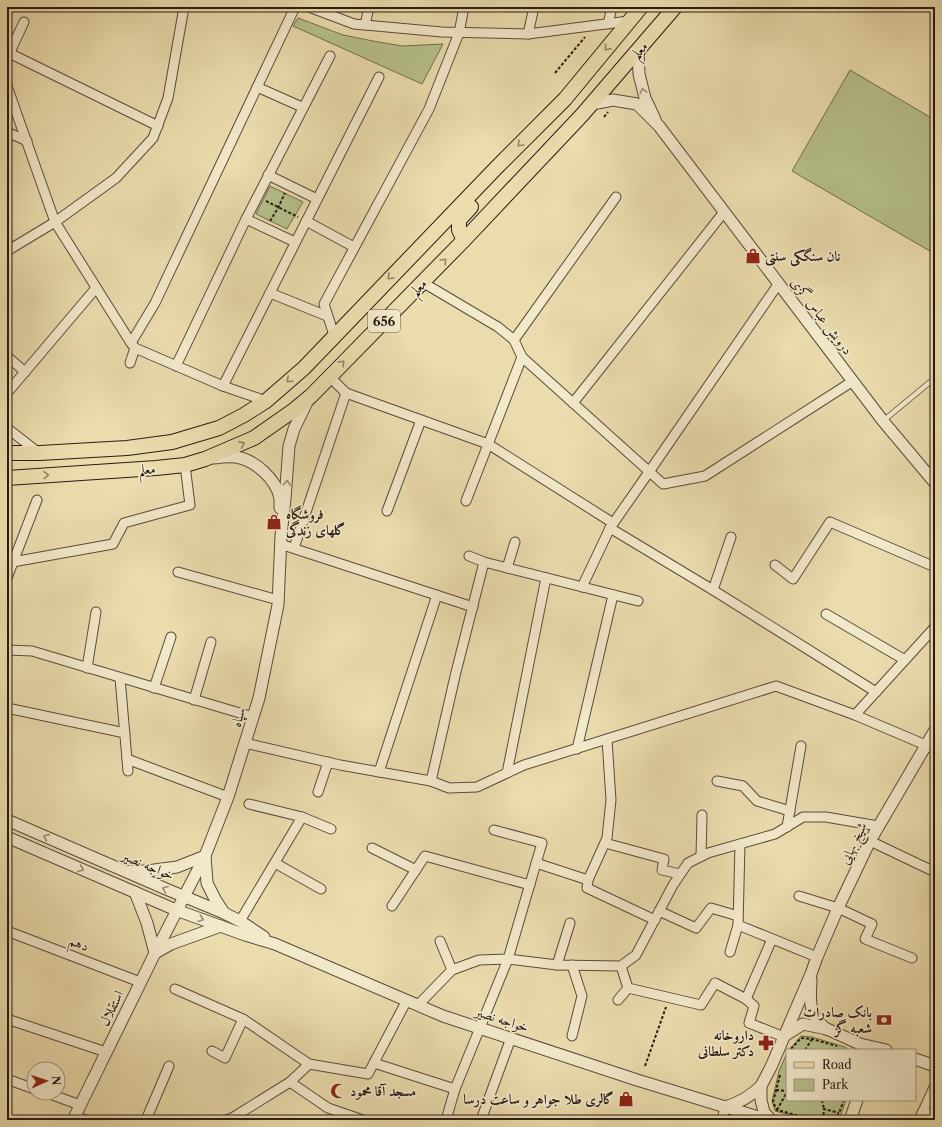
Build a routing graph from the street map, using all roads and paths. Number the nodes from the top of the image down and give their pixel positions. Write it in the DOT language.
graph roads {
  1 [pos="184,7"];
  2 [pos="295,7"];
  3 [pos="309,7"];
  4 [pos="369,7"];
  5 [pos="464,7"];
  6 [pos="534,7"];
  7 [pos="612,7"];
  8 [pos="641,7"];
  9 [pos="675,7"];
  10 [pos="629,21"];
  11 [pos="24,22"];
  12 [pos="608,24"];
  13 [pos="365,25"];
  14 [pos="594,26"];
  15 [pos="458,32"];
  16 [pos="528,34"];
  17 [pos="638,50"];
  18 [pos="8,53"];
  19 [pos="330,56"];
  20 [pos="555,73"];
  21 [pos="379,77"];
  22 [pos="7,86"];
  23 [pos="257,87"];
  24 [pos="592,104"];
  25 [pos="302,107"];
  26 [pos="158,126"];
  27 [pos="659,126"];
  28 [pos="7,132"];
  29 [pos="27,141"];
  30 [pos="497,167"];
  31 [pos="268,175"];
  32 [pos="289,185"];
  33 [pos="616,196"];
  34 [pos="258,197"];
  35 [pos="317,199"];
  36 [pos="278,208"];
  37 [pos="724,212"];
  38 [pos="246,219"];
  39 [pos="306,221"];
  40 [pos="55,222"];
  41 [pos="266,228"];
  42 [pos="464,240"];
  43 [pos="295,242"];
  44 [pos="354,247"];
  45 [pos="7,251"];
  46 [pos="422,282"];
  47 [pos="778,283"];
  48 [pos="96,288"];
  49 [pos="270,293"];
  50 [pos="327,316"];
  51 [pos="334,335"];
  52 [pos="514,340"];
  53 [pos="133,346"];
  54 [pos="7,356"];
  55 [pos="522,357"];
  56 [pos="130,363"];
  57 [pos="176,366"];
  58 [pos="25,372"];
  59 [pos="329,376"];
  60 [pos="935,378"];
  61 [pos="853,381"];
  62 [pos="224,386"];
  63 [pos="7,393"];
  64 [pos="346,393"];
  65 [pos="310,396"];
  66 [pos="266,401"];
  67 [pos="572,403"];
  68 [pos="421,420"];
  69 [pos="883,421"];
  70 [pos="7,428"];
  71 [pos="488,444"];
  72 [pos="40,453"];
  73 [pos="10,455"];
  74 [pos="205,459"];
  75 [pos="185,465"];
  76 [pos="649,472"];
  77 [pos="7,478"];
  78 [pos="935,483"];
  79 [pos="37,500"];
  80 [pos="466,501"];
  81 [pos="387,511"];
  82 [pos="611,525"];
  83 [pos="731,537"];
  84 [pos="281,540"];
  85 [pos="515,542"];
  86 [pos="294,548"];
  87 [pos="469,556"];
  88 [pos="10,562"];
  89 [pos="484,562"];
  90 [pos="775,566"];
  91 [pos="935,567"];
  92 [pos="508,568"];
  93 [pos="178,572"];
  94 [pos="7,578"];
  95 [pos="546,578"];
  96 [pos="582,587"];
  97 [pos="713,590"];
  98 [pos="437,595"];
  99 [pos="613,595"];
  100 [pos="278,600"];
  101 [pos="638,601"];
  102 [pos="473,607"];
  103 [pos="96,612"];
  104 [pos="826,614"];
  105 [pos="935,627"];
  106 [pos="171,637"];
  107 [pos="211,642"];
  108 [pos="7,650"];
  109 [pos="905,660"];
  110 [pos="87,668"];
  111 [pos="120,678"];
  112 [pos="154,688"];
  113 [pos="876,692"];
  114 [pos="194,700"];
  115 [pos="7,708"];
  116 [pos="854,716"];
  117 [pos="253,718"];
  118 [pos="935,730"];
  119 [pos="125,733"];
  120 [pos="607,739"];
  121 [pos="245,743"];
  122 [pos="801,746"];
  123 [pos="931,747"];
  124 [pos="576,749"];
  125 [pos="127,759"];
  126 [pos="328,762"];
  127 [pos="128,771"];
  128 [pos="379,772"];
  129 [pos="507,773"];
  130 [pos="431,781"];
  131 [pos="717,781"];
  132 [pos="318,792"];
  133 [pos="228,797"];
  134 [pos="249,804"];
  135 [pos="790,811"];
  136 [pos="702,815"];
  137 [pos="302,817"];
  138 [pos="7,820"];
  139 [pos="21,826"];
  140 [pos="878,826"];
  141 [pos="787,827"];
  142 [pos="332,829"];
  143 [pos="494,830"];
  144 [pos="11,839"];
  145 [pos="870,841"];
  146 [pos="605,843"];
  147 [pos="740,844"];
  148 [pos="372,848"];
  149 [pos="205,856"];
  150 [pos="701,856"];
  151 [pos="276,863"];
  152 [pos="536,863"];
  153 [pos="416,870"];
  154 [pos="125,872"];
  155 [pos="935,872"];
  156 [pos="680,874"];
  157 [pos="588,880"];
  158 [pos="530,885"];
  159 [pos="321,889"];
  160 [pos="135,892"];
  161 [pos="184,896"];
  162 [pos="799,896"];
  163 [pos="392,906"];
  164 [pos="838,908"];
  165 [pos="176,910"];
  166 [pos="224,913"];
  167 [pos="657,916"];
  168 [pos="240,921"];
  169 [pos="738,921"];
  170 [pos="570,923"];
  171 [pos="221,926"];
  172 [pos="7,931"];
  173 [pos="772,939"];
  174 [pos="440,941"];
  175 [pos="275,944"];
  176 [pos="730,952"];
  177 [pos="155,953"];
  178 [pos="817,957"];
  179 [pos="912,958"];
  180 [pos="508,959"];
  181 [pos="557,965"];
  182 [pos="572,965"];
  183 [pos="620,966"];
  184 [pos="452,970"];
  185 [pos="811,974"];
  186 [pos="140,982"];
  187 [pos="628,988"];
  188 [pos="175,990"];
  189 [pos="669,998"];
  190 [pos="746,999"];
  191 [pos="407,1000"];
  192 [pos="618,1000"];
  193 [pos="418,1005"];
  194 [pos="7,1019"];
  195 [pos="243,1019"];
  196 [pos="481,1028"];
  197 [pos="827,1029"];
  198 [pos="572,1036"];
  199 [pos="784,1036"];
  200 [pos="510,1038"];
  201 [pos="812,1039"];
  202 [pos="838,1046"];
  203 [pos="862,1047"];
  204 [pos="791,1049"];
  205 [pos="806,1049"];
  206 [pos="878,1049"];
  207 [pos="212,1051"];
  208 [pos="106,1052"];
  209 [pos="916,1059"];
  210 [pos="374,1063"];
  211 [pos="309,1064"];
  212 [pos="169,1066"];
  213 [pos="644,1066"];
  214 [pos="935,1066"];
  215 [pos="781,1071"];
  216 [pos="7,1079"];
  217 [pos="290,1082"];
  218 [pos="26,1085"];
  219 [pos="935,1085"];
  220 [pos="761,1086"];
  221 [pos="455,1089"];
  222 [pos="776,1090"];
  223 [pos="786,1091"];
  224 [pos="786,1093"];
  225 [pos="66,1100"];
  226 [pos="822,1101"];
  227 [pos="844,1101"];
  228 [pos="857,1101"];
  229 [pos="80,1105"];
  230 [pos="725,1107"];
  231 [pos="824,1109"];
  232 [pos="923,1111"];
  233 [pos="840,1112"];
  234 [pos="238,1117"];
  235 [pos="772,1117"];
  236 [pos="74,1118"];
  237 [pos="935,1118"];
  238 [pos="86,1120"];
  239 [pos="146,1120"];
  240 [pos="226,1120"];
  241 [pos="363,1120"];
  242 [pos="446,1120"];
  243 [pos="481,1120"];
  244 [pos="722,1120"];
  245 [pos="815,1120"];
  246 [pos="823,1120"];
  247 [pos="834,1120"];
  248 [pos="850,1120"];
  249 [pos="919,1120"];
  1 -- 26 [label="street"];
  2 -- 23 [label="street"];
  3 -- 13 [label="street"];
  4 -- 13 [label="street"];
  5 -- 15 [label="street"];
  6 -- 16 [label="street"];
  7 -- 12 [label="street"];
  8 -- 10 [label="main road, معلم / 656"];
  9 -- 17 [label="main road, معلم / 656"];
  10 -- 12 [label="street"];
  10 -- 30 [label="main road, معلم / 656, one-way"];
  11 -- 18 [label="street"];
  12 -- 14 [label="street"];
  13 -- 15 [label="street"];
  14 -- 16 [label="street"];
  14 -- 20 [label="path"];
  15 -- 16 [label="street"];
  15 -- 44 [label="street"];
  17 -- 24 [label="main road, معلم / 656"];
  27 -- 17 [label="street, one-way"];
  18 -- 26 [label="street"];
  19 -- 25 [label="street"];
  21 -- 35 [label="street"];
  22 -- 29 [label="street"];
  23 -- 25 [label="street"];
  23 -- 53 [label="street"];
  24 -- 27 [label="street"];
  24 -- 42 [label="main road, معلم / 656"];
  25 -- 31 [label="street"];
  26 -- 40 [label="street"];
  27 -- 37 [label="street, درویش عباس گزی"];
  28 -- 29 [label="street"];
  29 -- 40 [label="street"];
  30 -- 42 [label="main road"];
  30 -- 51 [label="main road, معلم / 656, one-way"];
  31 -- 32 [label="street"];
  31 -- 34 [label="street"];
  32 -- 35 [label="street"];
  32 -- 36 [label="path"];
  33 -- 52 [label="street"];
  34 -- 36 [label="path"];
  34 -- 38 [label="street"];
  35 -- 39 [label="street"];
  36 -- 39 [label="path"];
  36 -- 41 [label="path"];
  37 -- 47 [label="street, درویش عباس گزی"];
  37 -- 67 [label="street"];
  38 -- 41 [label="street"];
  38 -- 57 [label="street"];
  39 -- 43 [label="street"];
  39 -- 44 [label="street"];
  40 -- 45 [label="street"];
  40 -- 48 [label="street"];
  41 -- 43 [label="street"];
  46 -- 42 [label="main road, معلم / 656, one-way"];
  43 -- 49 [label="street"];
  44 -- 50 [label="street"];
  46 -- 52 [label="street"];
  59 -- 46 [label="main road, معلم / 656, one-way"];
  47 -- 61 [label="street, درویش عباس گزی"];
  47 -- 76 [label="street"];
  48 -- 53 [label="street"];
  48 -- 58 [label="street"];
  49 -- 50 [label="street"];
  49 -- 62 [label="street"];
  50 -- 51 [label="street"];
  51 -- 66 [label="main road, معلم / 656, one-way"];
  52 -- 55 [label="street"];
  53 -- 56 [label="street"];
  53 -- 57 [label="street"];
  54 -- 58 [label="street"];
  55 -- 67 [label="street"];
  55 -- 71 [label="street"];
  57 -- 62 [label="street"];
  58 -- 63 [label="street"];
  59 -- 64 [label="street"];
  59 -- 65 [label="main road, معلم / 656"];
  60 -- 69 [label="lane"];
  61 -- 69 [label="street, درویش عباس گزی"];
  61 -- 76 [label="street"];
  62 -- 66 [label="street"];
  64 -- 68 [label="street"];
  64 -- 86 [label="street"];
  74 -- 65 [label="main road, معلم / 656, one-way"];
  84 -- 65 [label="street, one-way"];
  66 -- 72 [label="main road, معلم / 656"];
  67 -- 76 [label="street"];
  68 -- 71 [label="street"];
  68 -- 81 [label="street"];
  69 -- 78 [label="street, درویش عباس گزی"];
  70 -- 72 [label="street"];
  71 -- 80 [label="street"];
  71 -- 82 [label="street"];
  72 -- 73 [label="main road, معلم / 656"];
  74 -- 75 [label="main road, معلم / 656"];
  74 -- 84 [label="street"];
  77 -- 75 [label="main road, معلم / 656, one-way"];
  75 -- 88 [label="street"];
  76 -- 82 [label="street"];
  79 -- 88 [label="street"];
  82 -- 96 [label="street"];
  82 -- 97 [label="street"];
  83 -- 97 [label="street"];
  84 -- 86 [label="street"];
  84 -- 100 [label="street, سپاه"];
  85 -- 92 [label="street"];
  86 -- 98 [label="street"];
  87 -- 89 [label="street"];
  88 -- 94 [label="street"];
  89 -- 92 [label="street"];
  89 -- 102 [label="street"];
  90 -- 91 [label="street"];
  92 -- 95 [label="street"];
  93 -- 100 [label="street"];
  95 -- 96 [label="street"];
  95 -- 129 [label="street"];
  96 -- 99 [label="street"];
  97 -- 113 [label="street"];
  98 -- 102 [label="street"];
  98 -- 128 [label="street"];
  99 -- 101 [label="street"];
  99 -- 124 [label="street"];
  100 -- 117 [label="street, سپاه"];
  102 -- 130 [label="street"];
  103 -- 110 [label="street"];
  104 -- 109 [label="street"];
  105 -- 109 [label="street"];
  106 -- 112 [label="street"];
  107 -- 114 [label="street"];
  108 -- 110 [label="street"];
  109 -- 113 [label="street"];
  110 -- 111 [label="street"];
  111 -- 112 [label="street"];
  111 -- 119 [label="street"];
  112 -- 114 [label="street"];
  113 -- 116 [label="street"];
  114 -- 117 [label="street"];
  115 -- 119 [label="street"];
  116 -- 120 [label="street"];
  116 -- 123 [label="street"];
  117 -- 121 [label="street, سپاه"];
  118 -- 123 [label="street, شیخ بهایی"];
  119 -- 125 [label="street"];
  120 -- 124 [label="street"];
  120 -- 146 [label="street"];
  121 -- 126 [label="street"];
  121 -- 133 [label="street, سپاه"];
  122 -- 135 [label="street"];
  123 -- 140 [label="street, شیخ بهایی"];
  124 -- 129 [label="street"];
  125 -- 127 [label="street"];
  125 -- 133 [label="street"];
  126 -- 128 [label="street"];
  126 -- 132 [label="street"];
  128 -- 130 [label="street"];
  129 -- 130 [label="street"];
  131 -- 135 [label="street"];
  133 -- 149 [label="street, سپاه"];
  134 -- 137 [label="street"];
  135 -- 141 [label="street"];
  136 -- 150 [label="street"];
  137 -- 142 [label="street"];
  137 -- 151 [label="street"];
  138 -- 139 [label="street, خواجه نصیر"];
  139 -- 144 [label="street"];
  154 -- 139 [label="street, خواجه نصیر, one-way"];
  140 -- 141 [label="street"];
  140 -- 145 [label="street, شیخ بهایی"];
  141 -- 147 [label="street"];
  143 -- 152 [label="street"];
  144 -- 160 [label="street, خواجه نصیر, one-way"];
  145 -- 155 [label="street"];
  145 -- 164 [label="street, شیخ بهایی"];
  146 -- 156 [label="street"];
  146 -- 157 [label="street"];
  147 -- 150 [label="street"];
  147 -- 169 [label="street"];
  148 -- 153 [label="street"];
  149 -- 154 [label="street"];
  149 -- 161 [label="street, سپاه"];
  149 -- 166 [label="street"];
  150 -- 156 [label="street"];
  151 -- 159 [label="street"];
  151 -- 168 [label="street"];
  152 -- 157 [label="street"];
  152 -- 158 [label="street"];
  153 -- 158 [label="street"];
  153 -- 163 [label="street"];
  161 -- 154 [label="street, خواجه نصیر, one-way"];
  156 -- 167 [label="street"];
  157 -- 167 [label="street"];
  158 -- 180 [label="street"];
  160 -- 165 [label="street, خواجه نصیر"];
  160 -- 177 [label="street"];
  161 -- 165 [label="street, سپاه"];
  161 -- 166 [label="street, خواجه نصیر"];
  162 -- 164 [label="street"];
  164 -- 178 [label="street, شیخ بهایی"];
  164 -- 179 [label="street"];
  165 -- 171 [label="street, خواجه نصیر, one-way"];
  165 -- 177 [label="street, استقلال"];
  166 -- 168 [label="street, خواجه نصیر"];
  167 -- 169 [label="street"];
  167 -- 183 [label="street"];
  168 -- 175 [label="street, خواجه نصیر"];
  169 -- 173 [label="street"];
  169 -- 176 [label="street"];
  170 -- 181 [label="street"];
  171 -- 175 [label="street, خواجه نصیر"];
  171 -- 177 [label="street"];
  172 -- 186 [label="street, دهم"];
  173 -- 178 [label="street"];
  173 -- 190 [label="street"];
  174 -- 184 [label="street"];
  175 -- 191 [label="street, خواجه نصیر"];
  177 -- 186 [label="street, استقلال"];
  178 -- 185 [label="street, شیخ بهایی"];
  180 -- 181 [label="street"];
  180 -- 184 [label="street"];
  180 -- 196 [label="street"];
  181 -- 182 [label="street"];
  182 -- 183 [label="street"];
  182 -- 198 [label="street"];
  183 -- 187 [label="street"];
  184 -- 193 [label="street"];
  185 -- 197 [label="street, شیخ بهایی"];
  185 -- 199 [label="street, شیخ بهایی"];
  186 -- 208 [label="street, استقلال"];
  187 -- 189 [label="street"];
  187 -- 192 [label="street"];
  188 -- 195 [label="street"];
  189 -- 190 [label="street"];
  189 -- 213 [label="path"];
  190 -- 199 [label="street"];
  191 -- 193 [label="street, خواجه نصیر"];
  191 -- 210 [label="street"];
  193 -- 196 [label="street, خواجه نصیر"];
  194 -- 208 [label="street"];
  195 -- 207 [label="street"];
  195 -- 211 [label="street"];
  196 -- 200 [label="street, خواجه نصیر"];
  196 -- 221 [label="street"];
  197 -- 199 [label="street"];
  197 -- 203 [label="street"];
  199 -- 220 [label="street, شیخ بهایی"];
  200 -- 230 [label="street, خواجه نصیر"];
  200 -- 243 [label="street"];
  201 -- 202 [label="path"];
  201 -- 204 [label="path"];
  201 -- 205 [label="path"];
  203 -- 206 [label="street"];
  208 -- 229 [label="street, استقلال"];
  209 -- 214 [label="street"];
  210 -- 211 [label="street"];
  210 -- 221 [label="street"];
  211 -- 217 [label="street"];
  212 -- 239 [label="street"];
  215 -- 222 [label="path"];
  216 -- 218 [label="street"];
  217 -- 234 [label="street"];
  217 -- 241 [label="street"];
  219 -- 232 [label="street"];
  220 -- 230 [label="street"];
  220 -- 235 [label="street"];
  221 -- 242 [label="street"];
  222 -- 223 [label="path"];
  222 -- 235 [label="path"];
  224 -- 235 [label="path"];
  225 -- 229 [label="street"];
  226 -- 231 [label="path"];
  227 -- 233 [label="path"];
  228 -- 248 [label="street"];
  229 -- 236 [label="street, استقلال"];
  230 -- 235 [label="street, خواجه نصیر"];
  230 -- 244 [label="street"];
  231 -- 233 [label="path"];
  231 -- 246 [label="path"];
  232 -- 237 [label="street"];
  232 -- 249 [label="street"];
  233 -- 247 [label="path"];
  234 -- 240 [label="street"];
  235 -- 245 [label="path"];
  236 -- 238 [label="street"];
}
